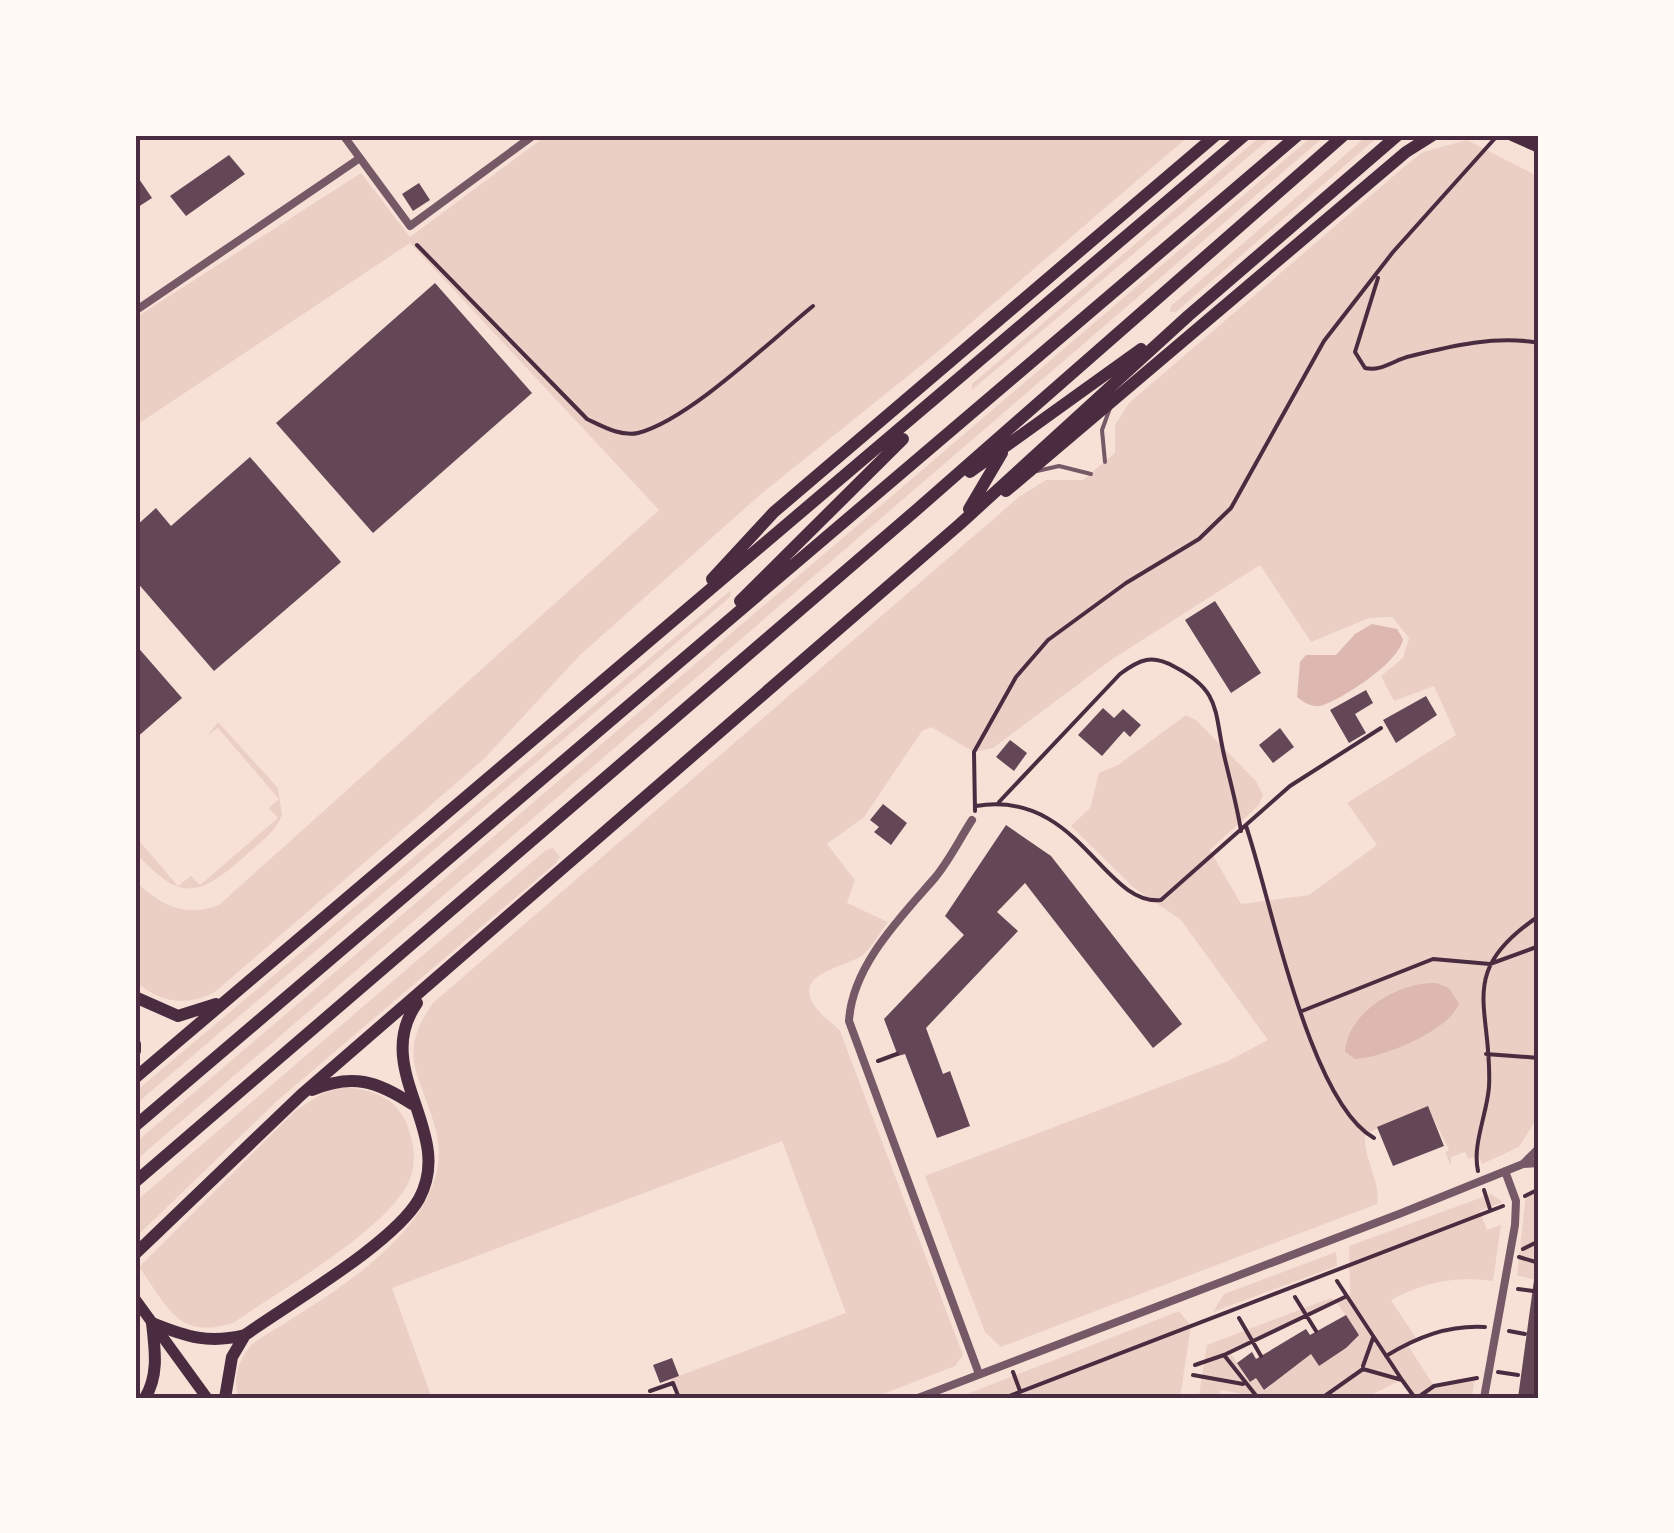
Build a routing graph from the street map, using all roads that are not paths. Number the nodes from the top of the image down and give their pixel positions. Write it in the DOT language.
graph roads {
  1 [pos="343,135"];
  2 [pos="534,135"];
  3 [pos="1216,135"];
  4 [pos="1245,135"];
  5 [pos="1298,135"];
  6 [pos="1344,135"];
  7 [pos="1398,135"];
  8 [pos="1433,135"];
  9 [pos="1512,135"];
  10 [pos="1534,141"];
  11 [pos="360,158"];
  12 [pos="135,311"];
  13 [pos="1188,316"];
  14 [pos="965,377"];
  15 [pos="1110,407"];
  16 [pos="1026,414"];
  17 [pos="1006,446"];
  18 [pos="1105,462"];
  19 [pos="1032,472"];
  20 [pos="1091,474"];
  21 [pos="914,512"];
  22 [pos="960,524"];
  23 [pos="675,619"];
  24 [pos="674,666"];
  25 [pos="972,820"];
  26 [pos="431,984"];
  27 [pos="135,996"];
  28 [pos="232,996"];
  29 [pos="135,1078"];
  30 [pos="301,1095"];
  31 [pos="412,1104"];
  32 [pos="135,1126"];
  33 [pos="1539,1148"];
  34 [pos="1539,1163"];
  35 [pos="1522,1164"];
  36 [pos="1505,1171"];
  37 [pos="135,1182"];
  38 [pos="135,1254"];
  39 [pos="135,1300"];
  40 [pos="152,1323"];
  41 [pos="246,1335"];
  42 [pos="979,1374"];
  43 [pos="144,1398"];
  44 [pos="207,1398"];
  45 [pos="224,1398"];
  46 [pos="918,1398"];
  47 [pos="1484,1398"];
  1 -- 11 [label="street"];
  2 -- 11 [label="street"];
  3 -- 23 [label="highway"];
  4 -- 14 [label="highway"];
  5 -- 24 [label="highway"];
  6 -- 16 [label="highway"];
  7 -- 13 [label="highway"];
  8 -- 15 [label="highway"];
  9 -- 10 [label="highway"];
  11 -- 12 [label="street"];
  13 -- 17 [label="highway"];
  13 -- 22 [label="highway"];
  14 -- 23 [label="highway"];
  14 -- 24 [label="highway"];
  15 -- 18 [label="lane"];
  15 -- 19 [label="highway"];
  16 -- 17 [label="highway"];
  16 -- 21 [label="highway"];
  17 -- 21 [label="highway"];
  17 -- 22 [label="highway"];
  19 -- 20 [label="lane"];
  19 -- 22 [label="highway"];
  21 -- 37 [label="highway"];
  22 -- 26 [label="highway"];
  23 -- 28 [label="highway"];
  24 -- 32 [label="highway"];
  25 -- 42 [label="street"];
  26 -- 30 [label="highway"];
  26 -- 31 [label="highway"];
  27 -- 28 [label="highway"];
  28 -- 29 [label="highway"];
  30 -- 31 [label="highway"];
  30 -- 38 [label="highway"];
  31 -- 41 [label="highway"];
  33 -- 35 [label="street"];
  34 -- 35 [label="street"];
  35 -- 36 [label="street"];
  36 -- 42 [label="street"];
  36 -- 47 [label="street"];
  39 -- 40 [label="main road"];
  40 -- 41 [label="highway"];
  40 -- 43 [label="highway"];
  40 -- 44 [label="main road"];
  41 -- 45 [label="highway"];
  42 -- 46 [label="street"];
}
